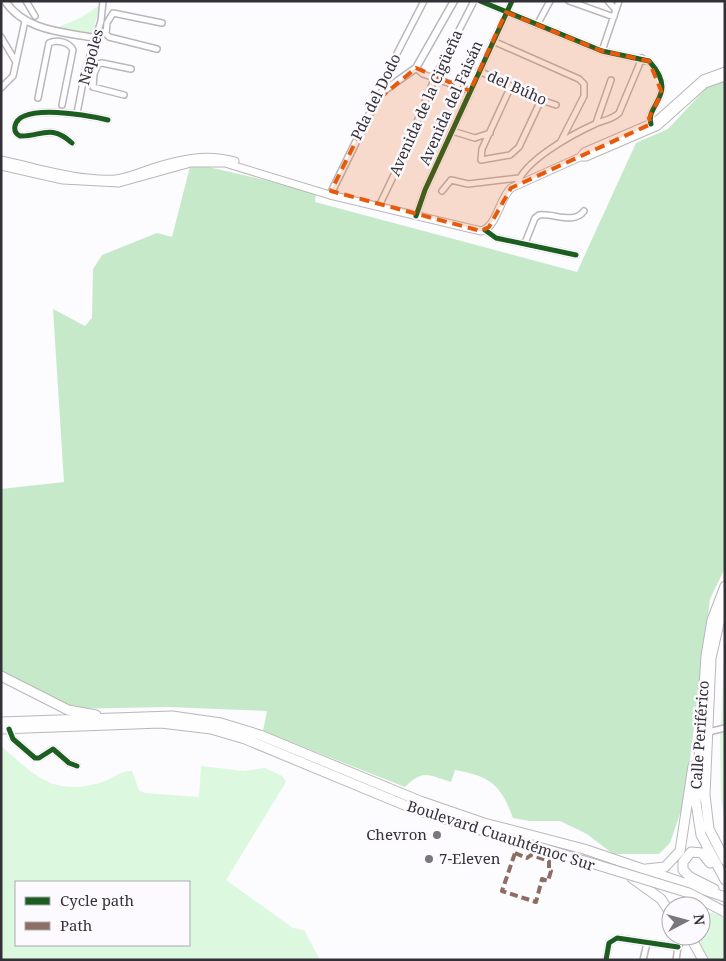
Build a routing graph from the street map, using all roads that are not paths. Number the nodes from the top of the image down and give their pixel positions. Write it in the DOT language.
graph roads {
  1 [pos="6,1"];
  2 [pos="26,1"];
  3 [pos="103,1"];
  4 [pos="424,1"];
  5 [pos="454,1"];
  6 [pos="474,1"];
  7 [pos="480,1"];
  8 [pos="512,1"];
  9 [pos="550,1"];
  10 [pos="569,1"];
  11 [pos="608,1"];
  12 [pos="619,1"];
  13 [pos="616,10"];
  14 [pos="506,12"];
  15 [pos="36,16"];
  16 [pos="614,17"];
  17 [pos="25,21"];
  18 [pos="100,21"];
  19 [pos="107,23"];
  20 [pos="162,23"];
  21 [pos="537,25"];
  22 [pos="64,33"];
  23 [pos="1,37"];
  24 [pos="95,38"];
  25 [pos="492,40"];
  26 [pos="63,42"];
  27 [pos="157,49"];
  28 [pos="602,51"];
  29 [pos="642,58"];
  30 [pos="16,62"];
  31 [pos="131,68"];
  32 [pos="416,68"];
  33 [pos="479,71"];
  34 [pos="725,71"];
  35 [pos="85,72"];
  36 [pos="94,74"];
  37 [pos="435,77"];
  38 [pos="725,77"];
  39 [pos="611,80"];
  40 [pos="511,86"];
  41 [pos="1,88"];
  42 [pos="470,91"];
  43 [pos="382,92"];
  44 [pos="124,95"];
  45 [pos="38,98"];
  46 [pos="541,100"];
  47 [pos="62,105"];
  48 [pos="556,106"];
  49 [pos="77,113"];
  50 [pos="108,120"];
  51 [pos="596,123"];
  52 [pos="651,124"];
  53 [pos="452,131"];
  54 [pos="490,133"];
  55 [pos="561,142"];
  56 [pos="72,143"];
  57 [pos="580,157"];
  58 [pos="1,160"];
  59 [pos="231,162"];
  60 [pos="1,166"];
  61 [pos="518,181"];
  62 [pos="442,191"];
  63 [pos="333,194"];
  64 [pos="379,206"];
  65 [pos="584,211"];
  66 [pos="416,216"];
  67 [pos="485,230"];
  68 [pos="524,243"];
  69 [pos="576,255"];
  70 [pos="725,586"];
  71 [pos="725,601"];
  72 [pos="1,676"];
  73 [pos="103,718"];
  74 [pos="1,722"];
  75 [pos="701,724"];
  76 [pos="725,728"];
  77 [pos="5,729"];
  78 [pos="708,732"];
  79 [pos="282,749"];
  80 [pos="77,766"];
  81 [pos="519,832"];
  82 [pos="713,838"];
  83 [pos="526,842"];
  84 [pos="725,853"];
  85 [pos="725,860"];
  86 [pos="640,869"];
  87 [pos="718,870"];
  88 [pos="632,878"];
  89 [pos="725,880"];
  90 [pos="725,897"];
  91 [pos="661,899"];
  92 [pos="711,907"];
  93 [pos="725,908"];
  94 [pos="647,943"];
  95 [pos="688,946"];
  96 [pos="695,946"];
  97 [pos="678,947"];
  98 [pos="606,960"];
  99 [pos="643,960"];
  100 [pos="676,960"];
  101 [pos="696,960"];
  102 [pos="703,960"];
  1 -- 17 [label="street"];
  2 -- 15 [label="street"];
  3 -- 18 [label="street, Napoles"];
  4 -- 43 [label="street, Pda del Dodo"];
  5 -- 32 [label="street"];
  6 -- 37 [label="street, Avenida de la Cigüeña"];
  7 -- 14 [label="street"];
  8 -- 14 [label="street, Avenida del Faisán"];
  9 -- 21 [label="street"];
  10 -- 16 [label="street"];
  11 -- 13 [label="street"];
  12 -- 13 [label="street"];
  13 -- 16 [label="street"];
  14 -- 21 [label="street"];
  14 -- 25 [label="street, Avenida del Faisán"];
  16 -- 28 [label="street"];
  17 -- 22 [label="street"];
  17 -- 30 [label="street"];
  18 -- 19 [label="street"];
  18 -- 24 [label="street, Napoles"];
  19 -- 20 [label="street"];
  19 -- 27 [label="street"];
  21 -- 28 [label="street"];
  22 -- 24 [label="street"];
  22 -- 26 [label="street"];
  23 -- 30 [label="street"];
  24 -- 35 [label="street, Napoles"];
  25 -- 33 [label="street, Avenida del Faisán"];
  25 -- 55 [label="street"];
  26 -- 45 [label="street"];
  26 -- 47 [label="street"];
  28 -- 29 [label="street"];
  29 -- 51 [label="street"];
  29 -- 52 [label="street"];
  30 -- 41 [label="street"];
  31 -- 36 [label="street"];
  32 -- 37 [label="street"];
  32 -- 43 [label="street"];
  33 -- 40 [label="street, del Búho"];
  33 -- 42 [label="street, Avenida del Faisán"];
  34 -- 52 [label="main road"];
  35 -- 36 [label="street"];
  35 -- 49 [label="street, Napoles"];
  36 -- 44 [label="street"];
  37 -- 42 [label="street"];
  37 -- 64 [label="street, Avenida de la Cigüeña"];
  38 -- 57 [label="main road"];
  39 -- 51 [label="street"];
  40 -- 46 [label="street, del Búho"];
  40 -- 54 [label="street"];
  42 -- 53 [label="street, Avenida del Faisán"];
  43 -- 63 [label="street, Pda del Dodo"];
  46 -- 48 [label="street, del Búho"];
  46 -- 54 [label="street"];
  49 -- 50 [label="street"];
  49 -- 56 [label="street"];
  51 -- 55 [label="street"];
  52 -- 57 [label="main road"];
  53 -- 54 [label="street"];
  53 -- 66 [label="street, Avenida del Faisán"];
  55 -- 61 [label="street"];
  57 -- 61 [label="main road"];
  58 -- 59 [label="main road"];
  59 -- 60 [label="main road"];
  59 -- 63 [label="main road"];
  61 -- 62 [label="street"];
  61 -- 67 [label="main road"];
  63 -- 64 [label="main road"];
  64 -- 66 [label="main road"];
  65 -- 68 [label="street"];
  66 -- 67 [label="main road"];
  67 -- 68 [label="street"];
  68 -- 69 [label="street"];
  70 -- 75 [label="highway, Calle Periférico"];
  71 -- 78 [label="highway, Calle Periférico"];
  72 -- 73 [label="highway"];
  73 -- 74 [label="highway"];
  73 -- 79 [label="highway"];
  75 -- 86 [label="highway"];
  75 -- 87 [label="highway, Calle Periférico"];
  76 -- 78 [label="street"];
  77 -- 79 [label="highway"];
  77 -- 80 [label="street"];
  78 -- 82 [label="highway, Calle Periférico"];
  79 -- 81 [label="highway, Boulevard Cuauhtémoc Sur"];
  79 -- 83 [label="highway, Boulevard Cuauhtémoc Sur"];
  81 -- 83 [label="highway"];
  81 -- 86 [label="highway, Boulevard Cuauhtémoc Sur"];
  82 -- 84 [label="highway"];
  82 -- 85 [label="highway, Calle Periférico"];
  83 -- 88 [label="highway, Boulevard Cuauhtémoc Sur"];
  83 -- 93 [label="highway, bridge"];
  86 -- 90 [label="highway, Boulevard Cuauhtémoc Sur"];
  87 -- 89 [label="highway, Calle Periférico"];
  87 -- 90 [label="highway"];
  88 -- 91 [label="highway"];
  88 -- 93 [label="highway, Boulevard Cuauhtémoc Sur"];
  92 -- 93 [label="highway"];
  94 -- 97 [label="street"];
  94 -- 98 [label="street"];
  94 -- 99 [label="street"];
  95 -- 101 [label="highway"];
  96 -- 102 [label="highway"];
  97 -- 100 [label="street"];
}
